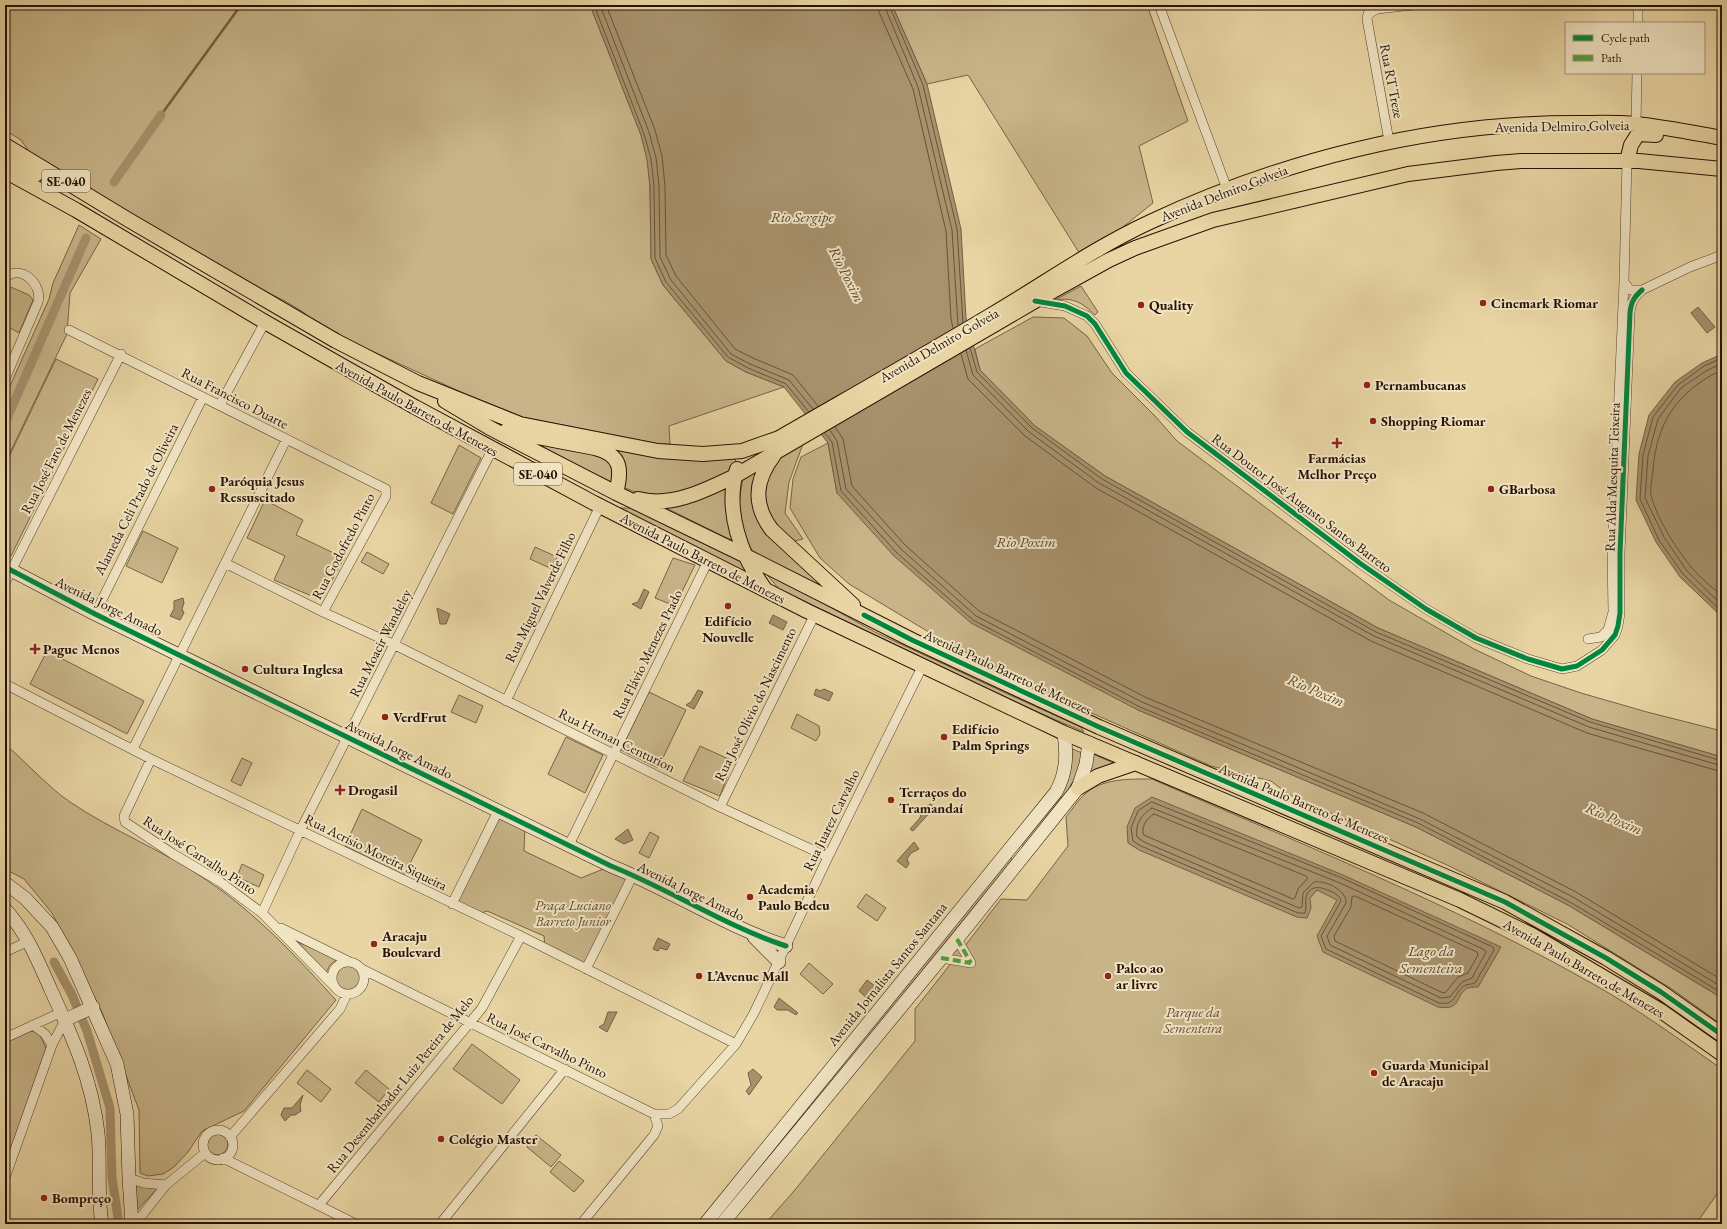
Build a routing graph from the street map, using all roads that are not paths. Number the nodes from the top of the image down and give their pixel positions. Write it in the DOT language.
graph roads {
  1 [pos="1159,5"];
  2 [pos="1413,5"];
  3 [pos="1638,5"];
  4 [pos="1638,22"];
  5 [pos="1637,74"];
  6 [pos="1636,124"];
  7 [pos="1722,138"];
  8 [pos="1389,141"];
  9 [pos="1722,143"];
  10 [pos="5,145"];
  11 [pos="5,159"];
  12 [pos="1627,161"];
  13 [pos="1722,169"];
  14 [pos="9,176"];
  15 [pos="1227,189"];
  16 [pos="127,219"];
  17 [pos="1722,256"];
  18 [pos="5,278"];
  19 [pos="1624,282"];
  20 [pos="1642,290"];
  21 [pos="1035,301"];
  22 [pos="996,318"];
  23 [pos="265,322"];
  24 [pos="69,330"];
  25 [pos="121,354"];
  26 [pos="5,379"];
  27 [pos="418,383"];
  28 [pos="203,397"];
  29 [pos="220,405"];
  30 [pos="490,428"];
  31 [pos="286,440"];
  32 [pos="780,446"];
  33 [pos="752,448"];
  34 [pos="492,450"];
  35 [pos="735,476"];
  36 [pos="387,492"];
  37 [pos="577,493"];
  38 [pos="616,494"];
  39 [pos="600,506"];
  40 [pos="744,555"];
  41 [pos="708,561"];
  42 [pos="225,563"];
  43 [pos="8,569"];
  44 [pos="5,583"];
  45 [pos="766,590"];
  46 [pos="324,612"];
  47 [pos="94,614"];
  48 [pos="815,614"];
  49 [pos="864,615"];
  50 [pos="1588,639"];
  51 [pos="395,644"];
  52 [pos="180,655"];
  53 [pos="1590,658"];
  54 [pos="923,665"];
  55 [pos="5,684"];
  56 [pos="506,701"];
  57 [pos="1087,721"];
  58 [pos="1064,733"];
  59 [pos="347,736"];
  60 [pos="1089,743"];
  61 [pos="132,749"];
  62 [pos="614,753"];
  63 [pos="151,759"];
  64 [pos="1136,763"];
  65 [pos="1078,788"];
  66 [pos="720,807"];
  67 [pos="498,811"];
  68 [pos="300,831"];
  69 [pos="1015,843"];
  70 [pos="569,845"];
  71 [pos="828,857"];
  72 [pos="1020,862"];
  73 [pos="633,875"];
  74 [pos="5,883"];
  75 [pos="452,904"];
  76 [pos="5,909"];
  77 [pos="262,913"];
  78 [pos="274,925"];
  79 [pos="752,934"];
  80 [pos="521,936"];
  81 [pos="957,939"];
  82 [pos="29,941"];
  83 [pos="786,946"];
  84 [pos="5,952"];
  85 [pos="941,958"];
  86 [pos="350,962"];
  87 [pos="779,962"];
  88 [pos="362,969"];
  89 [pos="586,969"];
  90 [pos="335,987"];
  91 [pos="347,994"];
  92 [pos="89,1009"];
  93 [pos="66,1017"];
  94 [pos="470,1022"];
  95 [pos="33,1025"];
  96 [pos="1722,1035"];
  97 [pos="5,1038"];
  98 [pos="736,1044"];
  99 [pos="52,1045"];
  100 [pos="1722,1054"];
  101 [pos="565,1069"];
  102 [pos="654,1114"];
  103 [pos="230,1137"];
  104 [pos="205,1153"];
  105 [pos="223,1158"];
  106 [pos="5,1178"];
  107 [pos="128,1178"];
  108 [pos="166,1184"];
  109 [pos="319,1205"];
  110 [pos="102,1224"];
  111 [pos="133,1224"];
  112 [pos="356,1224"];
  113 [pos="440,1224"];
  114 [pos="581,1224"];
  115 [pos="705,1224"];
  116 [pos="722,1224"];
  1 -- 15 [label="street"];
  2 -- 8 [label="street, Rua RT Treze"];
  3 -- 4 [label="street"];
  5 -- 6 [label="street"];
  6 -- 7 [label="main road, Avenida Delmiro Golveia"];
  6 -- 8 [label="main road, Avenida Delmiro Golveia"];
  8 -- 15 [label="main road, Avenida Delmiro Golveia"];
  9 -- 12 [label="main road"];
  10 -- 16 [label="main road, Avenida Paulo Barreto de Menezes / SE-040"];
  11 -- 16 [label="main road"];
  12 -- 13 [label="main road, Avenida Delmiro Golveia"];
  12 -- 19 [label="street, Rua Alda Mesquita Teixeira"];
  12 -- 21 [label="main road, Avenida Delmiro Golveia"];
  14 -- 23 [label="main road, Avenida Paulo Barreto de Menezes / SE-040"];
  15 -- 22 [label="main road, Avenida Delmiro Golveia"];
  16 -- 27 [label="main road, Avenida Paulo Barreto de Menezes / SE-040"];
  17 -- 20 [label="street"];
  18 -- 26 [label="street"];
  19 -- 20 [label="street"];
  19 -- 50 [label="street, Rua Alda Mesquita Teixeira"];
  20 -- 53 [label="street, Rua Alda Mesquita Teixeira"];
  21 -- 22 [label="main road, Avenida Delmiro Golveia"];
  21 -- 53 [label="street, Rua Doutor José Augusto Santos Barreto"];
  22 -- 32 [label="main road, Avenida Delmiro Golveia"];
  23 -- 29 [label="street"];
  23 -- 34 [label="main road, Avenida Paulo Barreto de Menezes / SE-040"];
  24 -- 25 [label="street, Rua Francisco Duarte"];
  25 -- 28 [label="street, Rua Francisco Duarte"];
  25 -- 43 [label="street, Rua José Faro de Menezes"];
  27 -- 30 [label="main road, Avenida Paulo Barreto de Menezes / SE-040"];
  27 -- 33 [label="main road, Avenida Paulo Barreto de Menezes / SE-040"];
  28 -- 29 [label="street, Rua Francisco Duarte"];
  28 -- 47 [label="street, Alameda Celi Prado de Oliveira"];
  29 -- 31 [label="street, Rua Francisco Duarte"];
  30 -- 38 [label="main road, Avenida Paulo Barreto de Menezes / SE-040"];
  30 -- 38 [label="main road"];
  31 -- 36 [label="street, Rua Francisco Duarte"];
  31 -- 42 [label="street"];
  32 -- 33 [label="main road, Avenida Paulo Barreto de Menezes"];
  32 -- 35 [label="main road"];
  32 -- 49 [label="main road"];
  33 -- 35 [label="main road"];
  34 -- 37 [label="main road, Avenida Paulo Barreto de Menezes / SE-040"];
  34 -- 51 [label="street, Rua Moacir Wandeley"];
  35 -- 38 [label="main road"];
  35 -- 40 [label="main road"];
  36 -- 46 [label="street, Rua Godofredo Pinto"];
  37 -- 38 [label="main road"];
  37 -- 39 [label="main road, Avenida Paulo Barreto de Menezes / SE-040"];
  38 -- 40 [label="main road, Avenida Paulo Barreto de Menezes / SE-040"];
  39 -- 41 [label="main road, Avenida Paulo Barreto de Menezes / SE-040"];
  39 -- 56 [label="street, Rua Miguel Valverde Filho"];
  40 -- 45 [label="main road"];
  40 -- 49 [label="main road, Avenida Paulo Barreto de Menezes / SE-040"];
  41 -- 45 [label="main road, Avenida Paulo Barreto de Menezes / SE-040"];
  41 -- 62 [label="street, Rua Flávio Menezes Prado"];
  42 -- 46 [label="street, Rua Hernan Centurion"];
  42 -- 52 [label="street"];
  43 -- 44 [label="street, Rua José Faro de Menezes"];
  43 -- 47 [label="main road, Avenida Jorge Amado"];
  45 -- 48 [label="main road, Avenida Paulo Barreto de Menezes / SE-040"];
  46 -- 51 [label="street, Rua Hernan Centurion"];
  47 -- 52 [label="main road, Avenida Jorge Amado"];
  48 -- 54 [label="main road, Avenida Paulo Barreto de Menezes / SE-040"];
  48 -- 66 [label="street, Rua José Olívio do Nascimento"];
  49 -- 57 [label="main road, Avenida Paulo Barreto de Menezes / SE-040"];
  51 -- 56 [label="street, Rua Hernan Centurion"];
  51 -- 59 [label="street, Rua Moacir Wandeley"];
  52 -- 59 [label="main road, Avenida Jorge Amado"];
  52 -- 61 [label="street"];
  54 -- 58 [label="main road, Avenida Paulo Barreto de Menezes / SE-040"];
  54 -- 71 [label="street, Rua Juarez Carvalho"];
  55 -- 61 [label="street, Rua Acrísio Moreira Siqueira"];
  56 -- 62 [label="street, Rua Hernan Centurion"];
  57 -- 60 [label="main road"];
  57 -- 96 [label="main road, Avenida Paulo Barreto de Menezes / SE-040"];
  58 -- 60 [label="main road, Avenida Paulo Barreto de Menezes / SE-040"];
  58 -- 69 [label="main road, Avenida Jornalista Santos Santana"];
  59 -- 67 [label="main road, Avenida Jorge Amado"];
  59 -- 68 [label="street, Rua Moacir Wandeley"];
  60 -- 64 [label="main road, Avenida Paulo Barreto de Menezes / SE-040"];
  60 -- 65 [label="main road"];
  61 -- 63 [label="street, Rua Acrísio Moreira Siqueira"];
  62 -- 66 [label="street, Rua Hernan Centurion"];
  62 -- 70 [label="street, Rua Flávio Menezes Prado"];
  63 -- 68 [label="street, Rua Acrísio Moreira Siqueira"];
  63 -- 77 [label="street, Rua José Carvalho Pinto"];
  64 -- 65 [label="main road"];
  64 -- 100 [label="main road, Avenida Paulo Barreto de Menezes / SE-040"];
  65 -- 72 [label="main road"];
  66 -- 71 [label="street, Rua Hernan Centurion"];
  67 -- 70 [label="main road, Avenida Jorge Amado"];
  67 -- 75 [label="street"];
  68 -- 75 [label="street, Rua Acrísio Moreira Siqueira"];
  68 -- 77 [label="street, Rua Moacir Wandeley"];
  69 -- 72 [label="main road"];
  69 -- 115 [label="main road, Avenida Jornalista Santos Santana"];
  70 -- 73 [label="main road, Avenida Jorge Amado"];
  71 -- 83 [label="street, Rua Juarez Carvalho"];
  72 -- 81 [label="main road"];
  73 -- 79 [label="main road, Avenida Jorge Amado"];
  73 -- 89 [label="street"];
  74 -- 92 [label="main road"];
  75 -- 80 [label="street, Rua Acrísio Moreira Siqueira"];
  76 -- 82 [label="main road"];
  77 -- 78 [label="street, Rua José Carvalho Pinto"];
  78 -- 86 [label="street, Rua José Carvalho Pinto"];
  78 -- 90 [label="street, Rua José Carvalho Pinto"];
  79 -- 83 [label="main road, Avenida Jorge Amado"];
  79 -- 87 [label="main road, Avenida Jorge Amado"];
  80 -- 89 [label="street, Rua Acrísio Moreira Siqueira"];
  80 -- 94 [label="street, Rua Desembarbador Luiz Pereira de Melo"];
  81 -- 85 [label="main road"];
  81 -- 85 [label="street"];
  82 -- 84 [label="street"];
  82 -- 93 [label="main road"];
  83 -- 87 [label="street, Rua Juarez Carvalho"];
  85 -- 116 [label="main road"];
  86 -- 88 [label="street"];
  86 -- 90 [label="street"];
  87 -- 98 [label="street, Rua Juarez Carvalho"];
  88 -- 91 [label="street"];
  88 -- 94 [label="street, Rua José Carvalho Pinto"];
  89 -- 98 [label="street, Rua Acrísio Moreira Siqueira"];
  90 -- 91 [label="street"];
  91 -- 103 [label="street"];
  92 -- 93 [label="main road"];
  92 -- 107 [label="main road"];
  93 -- 95 [label="street"];
  93 -- 99 [label="street"];
  93 -- 110 [label="main road"];
  94 -- 101 [label="street, Rua José Carvalho Pinto"];
  94 -- 109 [label="street, Rua Desembarbador Luiz Pereira de Melo"];
  95 -- 97 [label="street"];
  95 -- 99 [label="street"];
  98 -- 102 [label="street, Rua Juarez Carvalho"];
  99 -- 106 [label="street"];
  101 -- 102 [label="street, Rua José Carvalho Pinto"];
  101 -- 113 [label="street"];
  102 -- 114 [label="street"];
  103 -- 104 [label="street"];
  103 -- 105 [label="street"];
  104 -- 105 [label="street"];
  104 -- 108 [label="street"];
  105 -- 109 [label="street"];
  107 -- 108 [label="street"];
  107 -- 111 [label="main road"];
  108 -- 111 [label="street"];
  109 -- 112 [label="street"];
}
